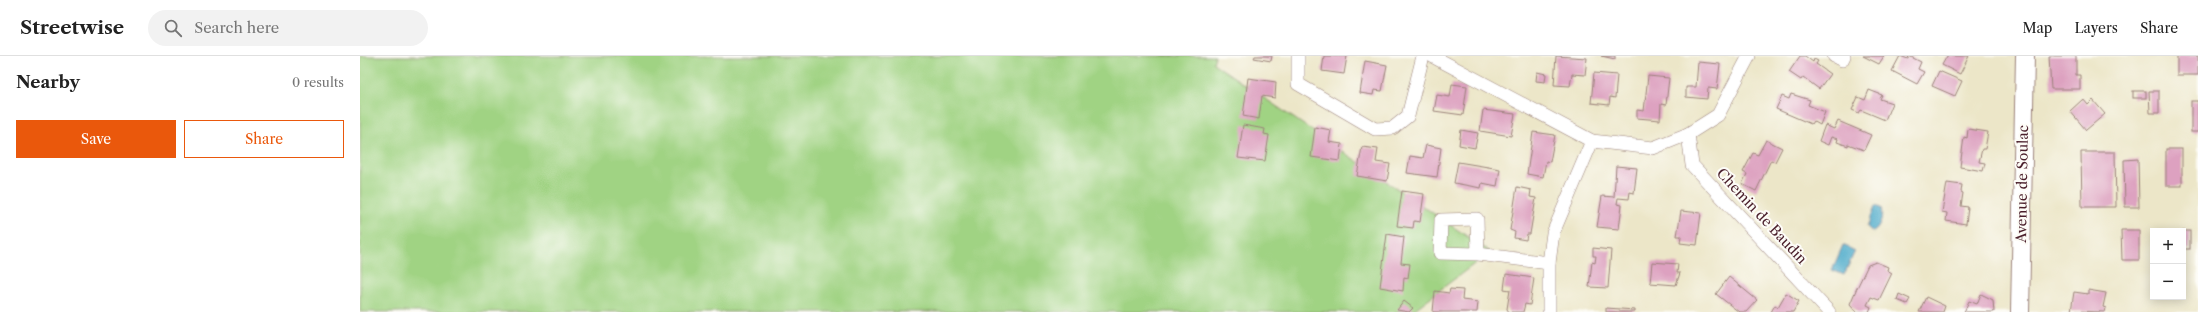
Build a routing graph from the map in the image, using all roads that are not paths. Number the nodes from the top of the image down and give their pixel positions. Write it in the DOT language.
graph roads {
  1 [pos="1298,56"];
  2 [pos="1423,56"];
  3 [pos="1432,56"];
  4 [pos="1749,56"];
  5 [pos="1834,56"];
  6 [pos="1844,56"];
  7 [pos="2025,56"];
  8 [pos="1688,134"];
  9 [pos="1592,141"];
  10 [pos="1478,254"];
  11 [pos="1549,263"];
  12 [pos="1549,312"];
  13 [pos="1830,312"];
  14 [pos="2020,312"];
  1 -- 2 [label="street"];
  3 -- 9 [label="street"];
  4 -- 8 [label="street"];
  5 -- 6 [label="street"];
  7 -- 14 [label="main road, Avenue de Soulac"];
  8 -- 9 [label="street"];
  8 -- 13 [label="street, Chemin de Baudin"];
  9 -- 11 [label="street"];
  10 -- 11 [label="street"];
  11 -- 12 [label="street"];
}
